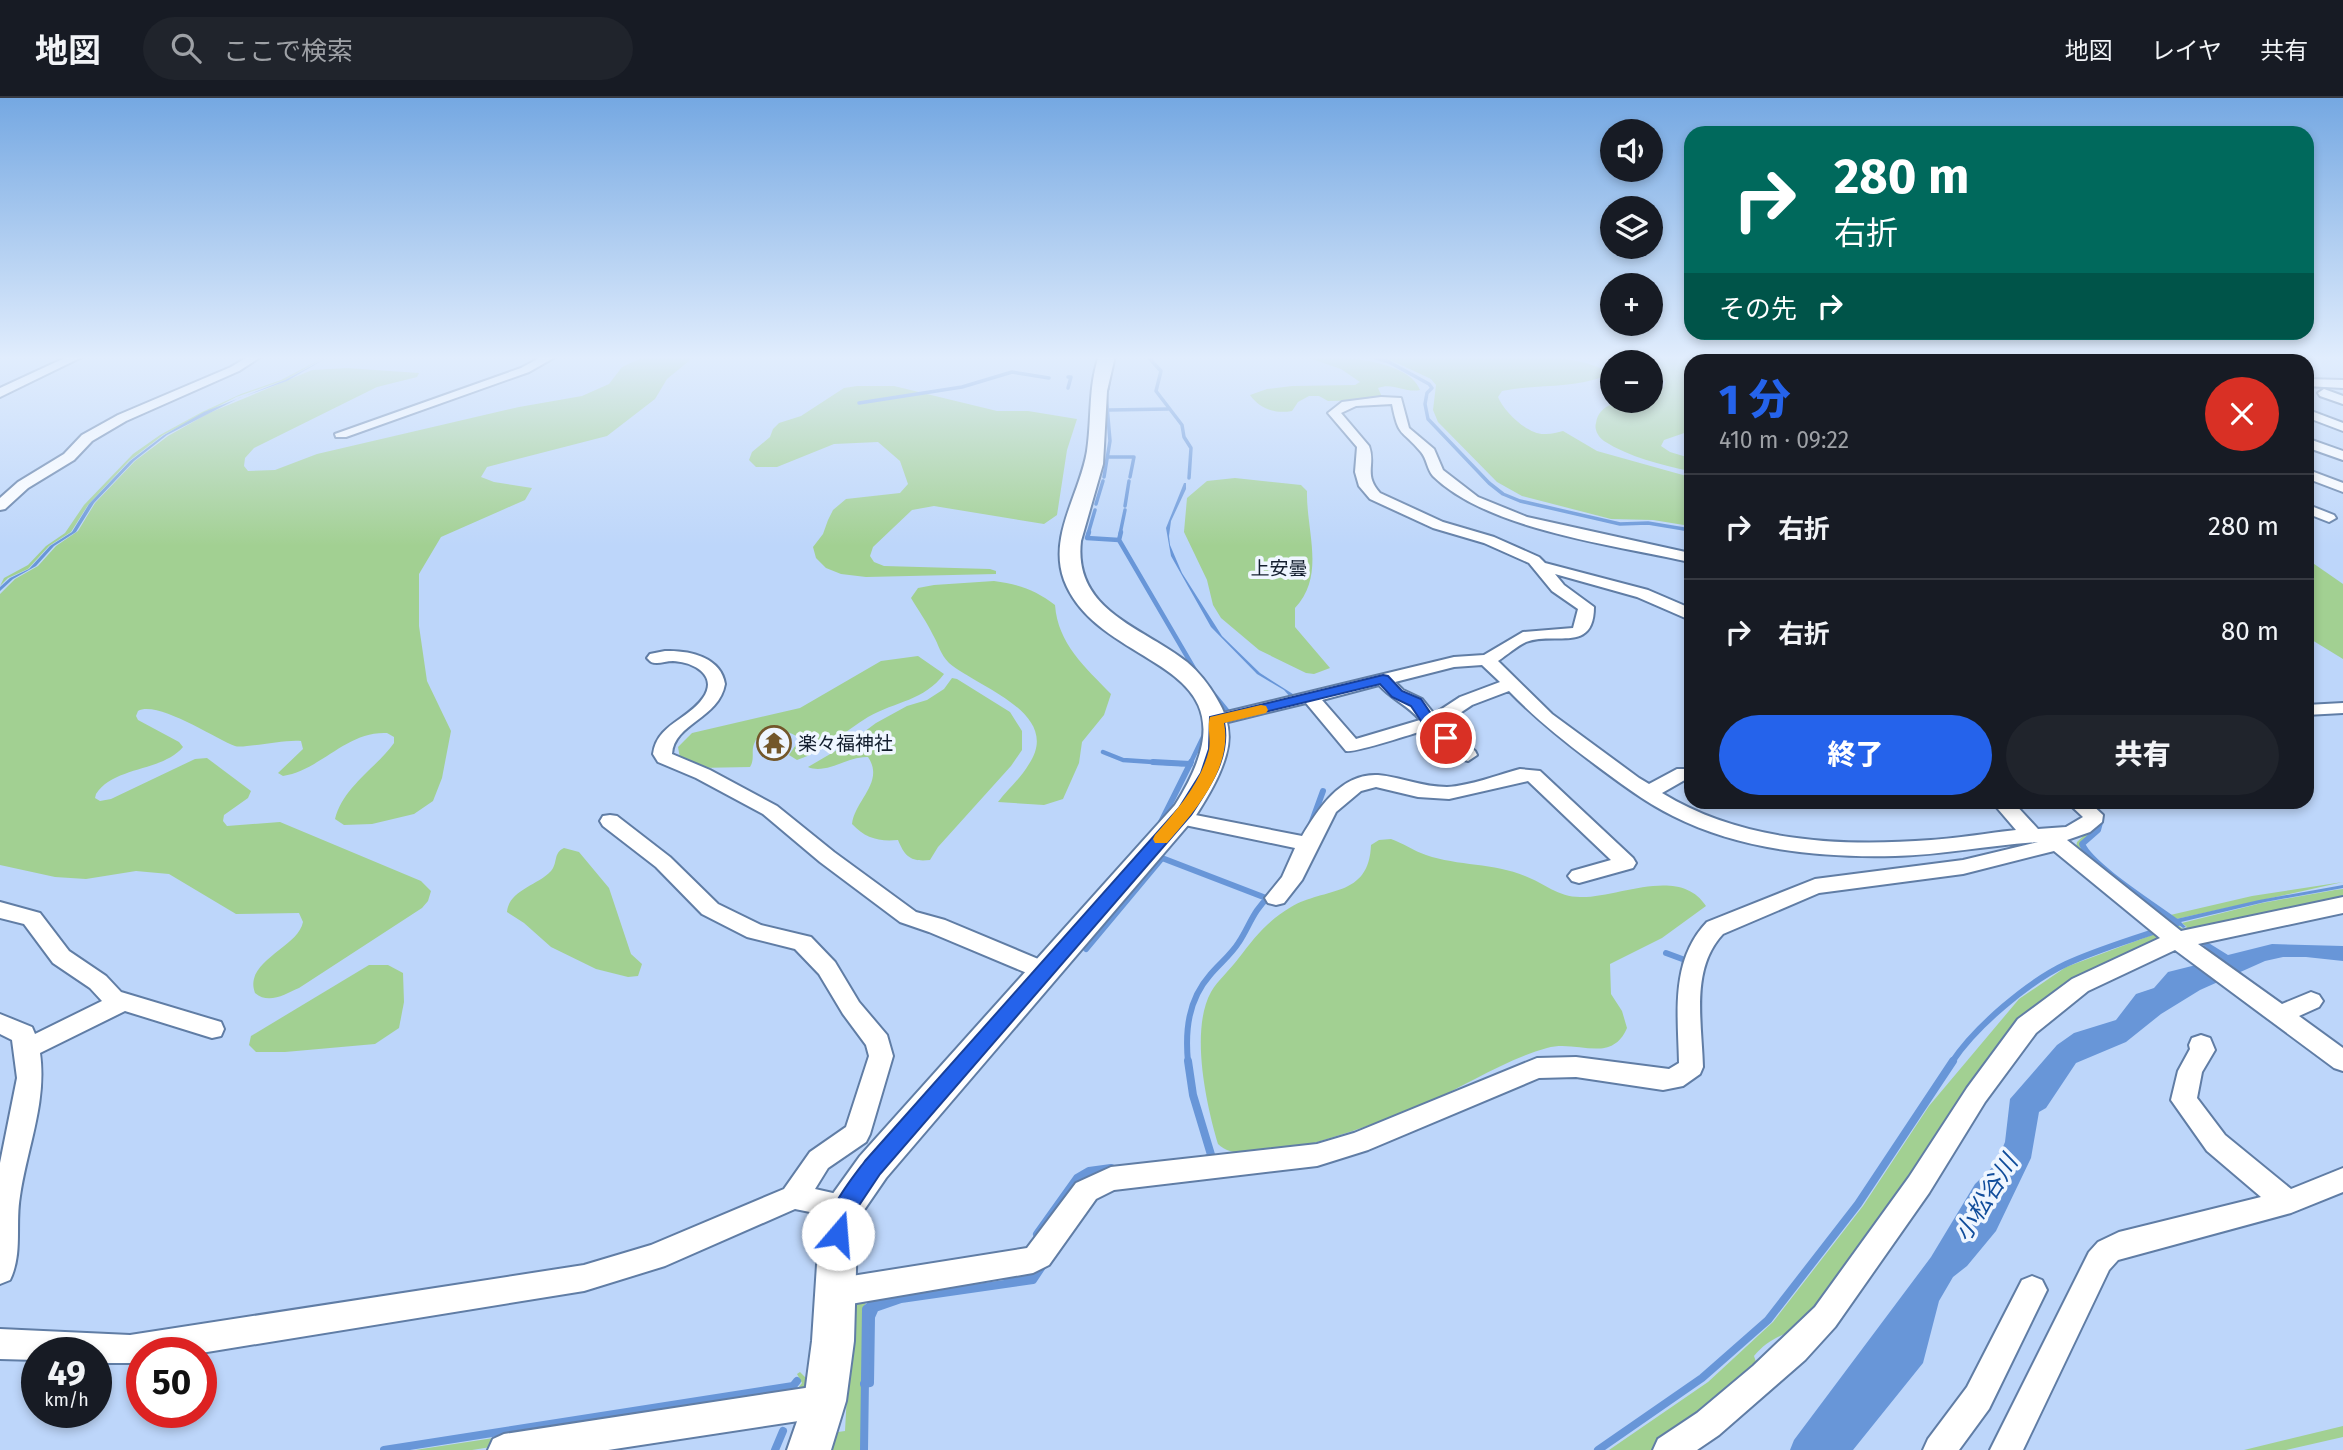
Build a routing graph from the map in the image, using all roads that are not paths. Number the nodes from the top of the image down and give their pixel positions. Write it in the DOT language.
graph roads {
  1 [pos="120,419"];
  2 [pos="386,419"];
  3 [pos="1097,419"];
  4 [pos="1337,419"];
  5 [pos="1401,419"];
  6 [pos="2322,419"];
  7 [pos="2343,427"];
  8 [pos="2343,434"];
  9 [pos="341,435"];
  10 [pos="2314,440"];
  11 [pos="2314,445"];
  12 [pos="2343,456"];
  13 [pos="2314,476"];
  14 [pos="2343,488"];
  15 [pos="0,506"];
  16 [pos="2314,511"];
  17 [pos="2329,518"];
  18 [pos="1684,556"];
  19 [pos="1542,567"];
  20 [pos="1684,610"];
  21 [pos="656,657"];
  22 [pos="1488,660"];
  23 [pos="1383,679"];
  24 [pos="1510,684"];
  25 [pos="1311,698"];
  26 [pos="2343,708"];
  27 [pos="2314,710"];
  28 [pos="1216,720"];
  29 [pos="1431,724"];
  30 [pos="1468,755"];
  31 [pos="1684,774"];
  32 [pos="1649,792"];
  33 [pos="2010,809"];
  34 [pos="2086,809"];
  35 [pos="1180,818"];
  36 [pos="610,821"];
  37 [pos="2042,837"];
  38 [pos="1309,844"];
  39 [pos="1579,876"];
  40 [pos="1276,898"];
  41 [pos="2343,905"];
  42 [pos="0,911"];
  43 [pos="2183,944"];
  44 [pos="1047,972"];
  45 [pos="2311,1001"];
  46 [pos="121,1002"];
  47 [pos="2274,1011"];
  48 [pos="0,1023"];
  49 [pos="212,1029"];
  50 [pos="2201,1045"];
  51 [pos="28,1048"];
  52 [pos="2343,1061"];
  53 [pos="2343,1180"];
  54 [pos="794,1197"];
  55 [pos="2287,1202"];
  56 [pos="845,1206"];
  57 [pos="0,1272"];
  58 [pos="2032,1290"];
  59 [pos="833,1293"];
  60 [pos="0,1344"];
  61 [pos="825,1402"];
  62 [pos="504,1450"];
  63 [pos="810,1450"];
  64 [pos="1669,1450"];
  65 [pos="1938,1450"];
  66 [pos="2006,1450"];
  1 -- 15 [label="street"];
  2 -- 9 [label="street"];
  3 -- 28 [label="main road"];
  4 -- 19 [label="street"];
  5 -- 18 [label="street"];
  6 -- 7 [label="street"];
  8 -- 10 [label="street"];
  11 -- 12 [label="street"];
  13 -- 14 [label="street"];
  16 -- 17 [label="street"];
  19 -- 20 [label="street"];
  19 -- 22 [label="street"];
  21 -- 44 [label="street"];
  22 -- 23 [label="street"];
  22 -- 24 [label="street"];
  23 -- 25 [label="street"];
  23 -- 29 [label="street"];
  24 -- 29 [label="street"];
  24 -- 32 [label="street"];
  25 -- 28 [label="street"];
  25 -- 29 [label="street"];
  26 -- 27 [label="street"];
  28 -- 35 [label="main road"];
  29 -- 30 [label="street"];
  31 -- 32 [label="street"];
  32 -- 37 [label="street"];
  33 -- 37 [label="street"];
  34 -- 37 [label="street"];
  35 -- 38 [label="street"];
  35 -- 44 [label="main road"];
  36 -- 54 [label="street"];
  37 -- 43 [label="street"];
  37 -- 59 [label="street"];
  38 -- 39 [label="street"];
  38 -- 40 [label="street"];
  41 -- 43 [label="street"];
  42 -- 46 [label="street"];
  43 -- 47 [label="street"];
  43 -- 64 [label="street"];
  44 -- 56 [label="main road"];
  45 -- 47 [label="street"];
  46 -- 49 [label="street"];
  46 -- 51 [label="street"];
  47 -- 52 [label="street"];
  48 -- 51 [label="street"];
  50 -- 55 [label="street"];
  51 -- 57 [label="street"];
  53 -- 55 [label="street"];
  54 -- 56 [label="street"];
  54 -- 60 [label="street"];
  55 -- 66 [label="street"];
  56 -- 59 [label="main road"];
  58 -- 65 [label="street"];
  59 -- 61 [label="main road"];
  61 -- 62 [label="street"];
  61 -- 63 [label="main road"];
}
